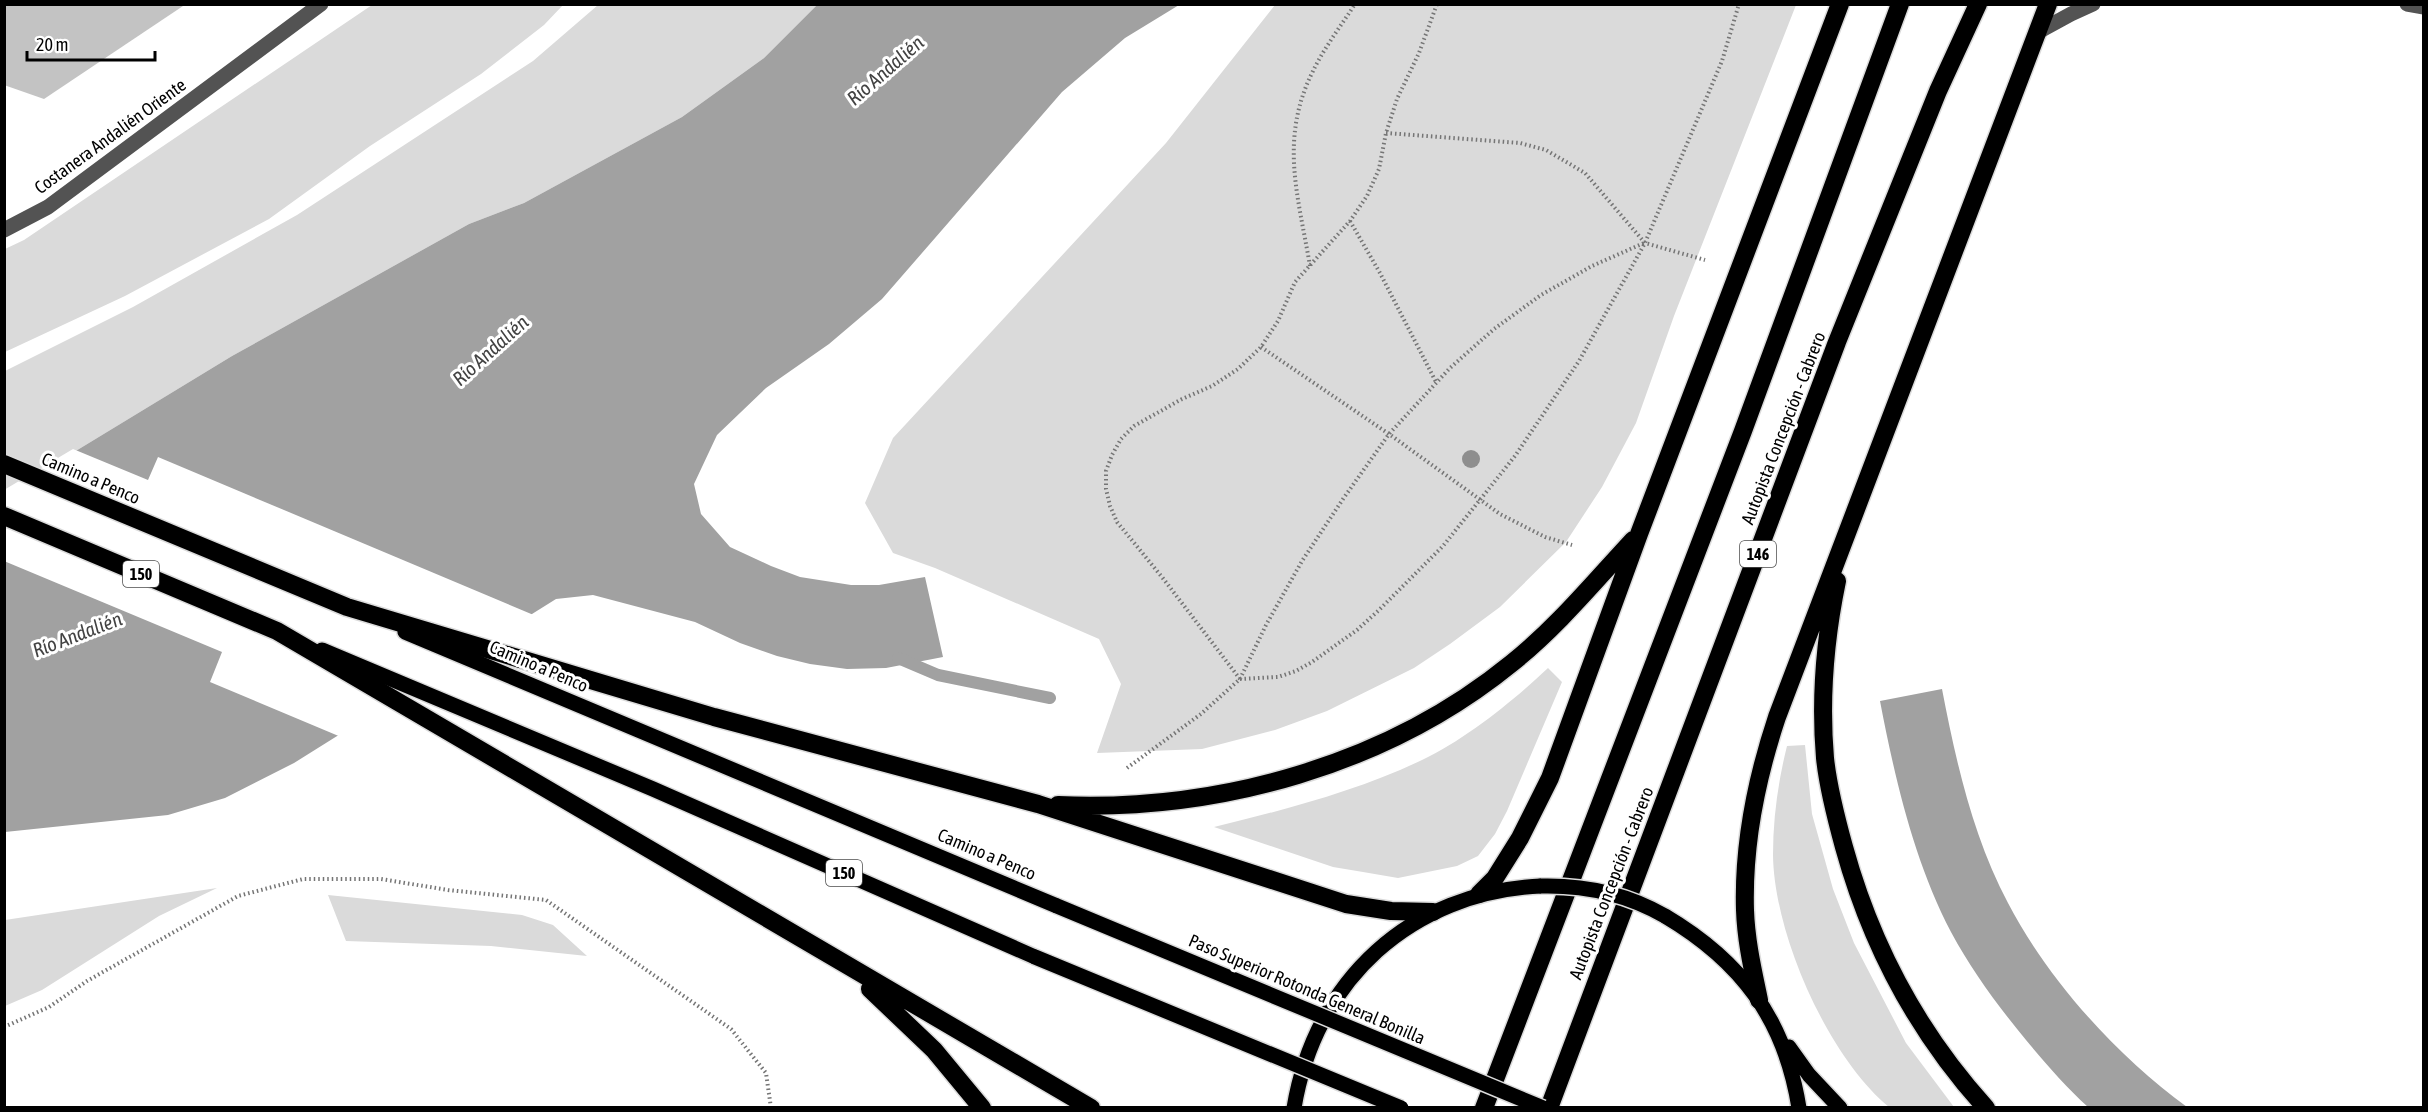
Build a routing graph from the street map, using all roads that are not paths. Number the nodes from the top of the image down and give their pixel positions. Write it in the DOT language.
graph roads {
  1 [pos="321,4"];
  2 [pos="1840,4"];
  3 [pos="1900,4"];
  4 [pos="1978,4"];
  5 [pos="2048,4"];
  6 [pos="2093,4"];
  7 [pos="2407,4"];
  8 [pos="2424,8"];
  9 [pos="2038,32"];
  10 [pos="4,230"];
  11 [pos="4,464"];
  12 [pos="4,516"];
  13 [pos="1849,527"];
  14 [pos="1639,534"];
  15 [pos="346,607"];
  16 [pos="277,631"];
  17 [pos="1038,804"];
  18 [pos="1479,894"];
  19 [pos="1057,906"];
  20 [pos="1433,912"];
  21 [pos="840,961"];
  22 [pos="1759,1000"];
  23 [pos="1777,1030"];
  24 [pos="982,1107"];
  25 [pos="1091,1107"];
  26 [pos="1294,1107"];
  27 [pos="1401,1107"];
  28 [pos="1484,1107"];
  29 [pos="1543,1107"];
  30 [pos="1549,1107"];
  31 [pos="1799,1107"];
  32 [pos="1840,1107"];
  33 [pos="1986,1107"];
  1 -- 10 [label="street, Costanera Andalién Oriente"];
  2 -- 14 [label="highway"];
  3 -- 28 [label="highway, Autopista Concepción - Cabrero"];
  4 -- 30 [label="highway, Autopista Concepción - Cabrero / 146"];
  5 -- 9 [label="highway"];
  6 -- 9 [label="street"];
  7 -- 8 [label="street"];
  9 -- 13 [label="highway"];
  11 -- 15 [label="highway, Camino a Penco"];
  12 -- 16 [label="highway, 150"];
  13 -- 22 [label="highway"];
  13 -- 33 [label="highway"];
  14 -- 17 [label="highway"];
  14 -- 18 [label="highway"];
  15 -- 17 [label="highway"];
  15 -- 19 [label="main road, Camino a Penco"];
  16 -- 21 [label="highway"];
  16 -- 27 [label="main road, 150, bridge"];
  17 -- 20 [label="highway"];
  18 -- 20 [label="main road"];
  18 -- 22 [label="main road, bridge"];
  19 -- 29 [label="main road, Paso Superior Rotonda General Bonilla, bridge"];
  20 -- 26 [label="main road"];
  21 -- 24 [label="highway"];
  21 -- 25 [label="highway"];
  22 -- 23 [label="main road"];
  23 -- 31 [label="main road"];
  23 -- 32 [label="main road"];
}
